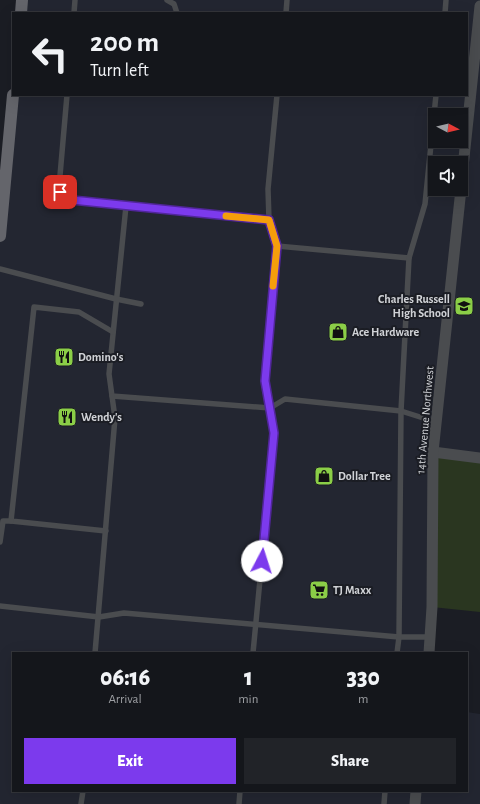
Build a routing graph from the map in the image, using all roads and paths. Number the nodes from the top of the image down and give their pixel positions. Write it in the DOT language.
graph roads {
  1 [pos="22,0"];
  2 [pos="75,0"];
  3 [pos="167,0"];
  4 [pos="287,0"];
  5 [pos="446,0"];
  6 [pos="480,6"];
  7 [pos="20,12"];
  8 [pos="74,12"];
  9 [pos="178,12"];
  10 [pos="286,12"];
  11 [pos="445,12"];
  12 [pos="13,96"];
  13 [pos="67,96"];
  14 [pos="278,96"];
  15 [pos="436,96"];
  16 [pos="464,156"];
  17 [pos="460,196"];
  18 [pos="126,206"];
  19 [pos="269,220"];
  20 [pos="0,236"];
  21 [pos="277,246"];
  22 [pos="408,258"];
  23 [pos="0,269"];
  24 [pos="116,299"];
  25 [pos="141,304"];
  26 [pos="113,332"];
  27 [pos="112,396"];
  28 [pos="270,408"];
  29 [pos="401,411"];
  30 [pos="436,422"];
  31 [pos="433,452"];
  32 [pos="480,458"];
  33 [pos="11,520"];
  34 [pos="106,530"];
  35 [pos="0,542"];
  36 [pos="0,606"];
  37 [pos="99,617"];
  38 [pos="256,624"];
  39 [pos="399,637"];
  40 [pos="431,637"];
  41 [pos="96,652"];
  42 [pos="253,652"];
  43 [pos="398,652"];
  44 [pos="429,652"];
  45 [pos="83,792"];
  46 [pos="240,792"];
  47 [pos="385,792"];
  48 [pos="416,792"];
  49 [pos="81,804"];
  50 [pos="239,804"];
  51 [pos="384,804"];
  52 [pos="415,804"];
  1 -- 7 [label="main road"];
  2 -- 8 [label="lane"];
  3 -- 9 [label="lane"];
  4 -- 10 [label="lane"];
  5 -- 11 [label="lane"];
  6 -- 16 [label="street, 14th Avenue Northwest"];
  12 -- 20 [label="main road"];
  13 -- 18 [label="lane"];
  14 -- 19 [label="lane"];
  15 -- 22 [label="lane"];
  17 -- 30 [label="street, 14th Avenue Northwest"];
  18 -- 19 [label="lane"];
  18 -- 24 [label="lane"];
  19 -- 21 [label="lane"];
  21 -- 22 [label="lane"];
  21 -- 28 [label="lane"];
  22 -- 29 [label="lane"];
  23 -- 24 [label="lane"];
  24 -- 25 [label="lane"];
  24 -- 26 [label="lane"];
  26 -- 27 [label="lane"];
  26 -- 33 [label="lane"];
  27 -- 28 [label="lane"];
  27 -- 34 [label="lane"];
  28 -- 29 [label="lane"];
  28 -- 38 [label="lane"];
  29 -- 30 [label="lane"];
  29 -- 39 [label="lane"];
  30 -- 31 [label="street, 14th Avenue Northwest"];
  31 -- 32 [label="street"];
  31 -- 40 [label="street, 14th Avenue Northwest"];
  33 -- 34 [label="lane"];
  33 -- 35 [label="lane"];
  34 -- 37 [label="lane"];
  36 -- 37 [label="lane"];
  37 -- 38 [label="lane"];
  37 -- 41 [label="lane"];
  38 -- 39 [label="lane"];
  38 -- 42 [label="lane"];
  39 -- 40 [label="lane"];
  39 -- 43 [label="lane"];
  40 -- 44 [label="street, 14th Avenue Northwest"];
  45 -- 49 [label="lane"];
  46 -- 50 [label="lane"];
  47 -- 51 [label="lane"];
  48 -- 52 [label="street"];
}
